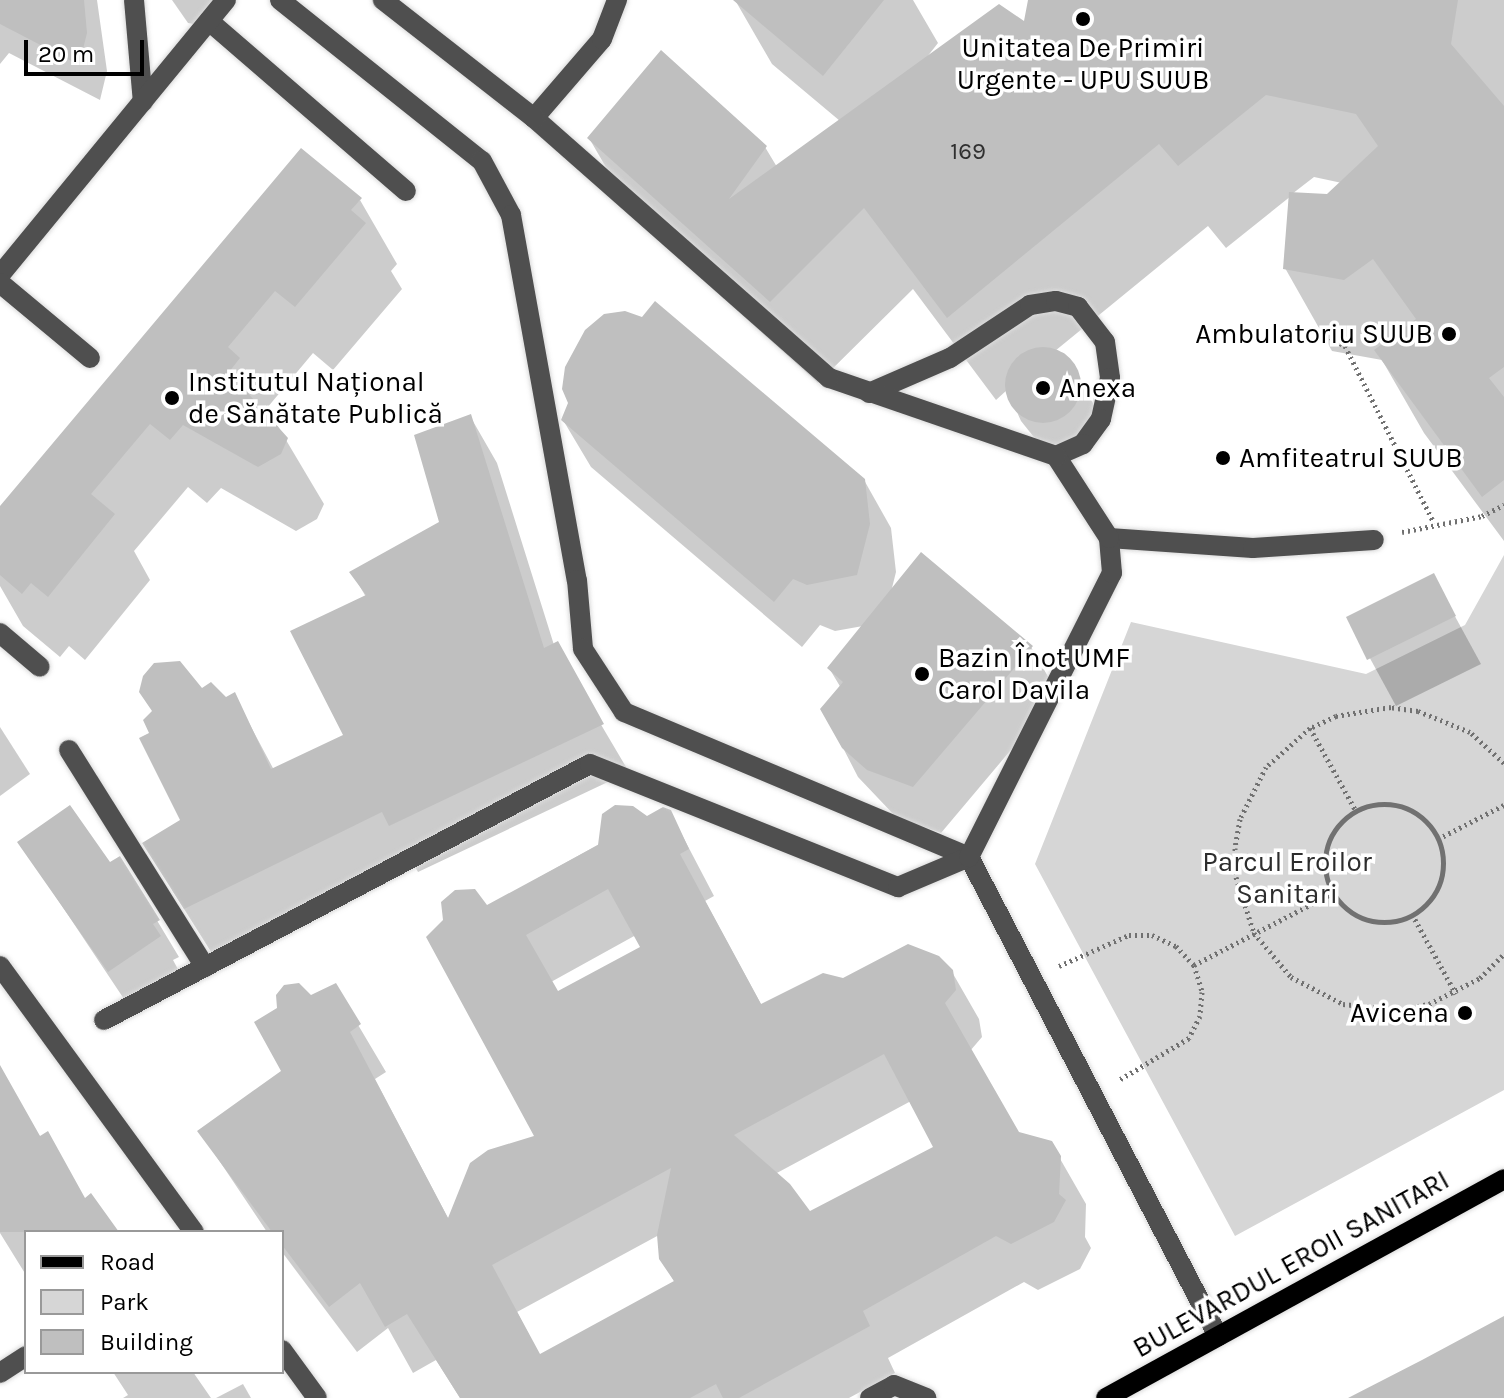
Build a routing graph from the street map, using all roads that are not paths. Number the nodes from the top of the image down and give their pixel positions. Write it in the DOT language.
graph roads {
  1 [pos="134,0"];
  2 [pos="226,0"];
  3 [pos="280,0"];
  4 [pos="383,0"];
  5 [pos="617,0"];
  6 [pos="209,21"];
  7 [pos="143,102"];
  8 [pos="534,118"];
  9 [pos="406,191"];
  10 [pos="0,275"];
  11 [pos="0,283"];
  12 [pos="90,358"];
  13 [pos="869,393"];
  14 [pos="1056,456"];
  15 [pos="1109,538"];
  16 [pos="1374,540"];
  17 [pos="0,633"];
  18 [pos="40,667"];
  19 [pos="69,750"];
  20 [pos="969,857"];
  21 [pos="0,966"];
  22 [pos="205,967"];
  23 [pos="104,1020"];
  24 [pos="1504,1179"];
  25 [pos="193,1230"];
  26 [pos="1218,1336"];
  27 [pos="284,1353"];
  28 [pos="24,1357"];
  29 [pos="0,1373"];
  30 [pos="317,1398"];
  31 [pos="870,1398"];
  32 [pos="926,1398"];
  33 [pos="1106,1398"];
  1 -- 7 [label="street"];
  2 -- 6 [label="street"];
  3 -- 20 [label="street"];
  4 -- 8 [label="street"];
  5 -- 8 [label="street"];
  6 -- 7 [label="street"];
  6 -- 9 [label="street"];
  7 -- 10 [label="street"];
  8 -- 13 [label="street"];
  11 -- 12 [label="street"];
  13 -- 14 [label="street"];
  13 -- 14 [label="street"];
  14 -- 15 [label="street"];
  15 -- 16 [label="street"];
  15 -- 20 [label="street"];
  17 -- 18 [label="street"];
  19 -- 22 [label="street"];
  20 -- 22 [label="street"];
  20 -- 26 [label="street"];
  21 -- 25 [label="street"];
  22 -- 23 [label="street"];
  24 -- 26 [label="main road, BULEVARDUL EROII SANITARI"];
  26 -- 33 [label="main road, BULEVARDUL EROII SANITARI"];
  27 -- 30 [label="street"];
  28 -- 29 [label="street"];
  31 -- 32 [label="street"];
}
